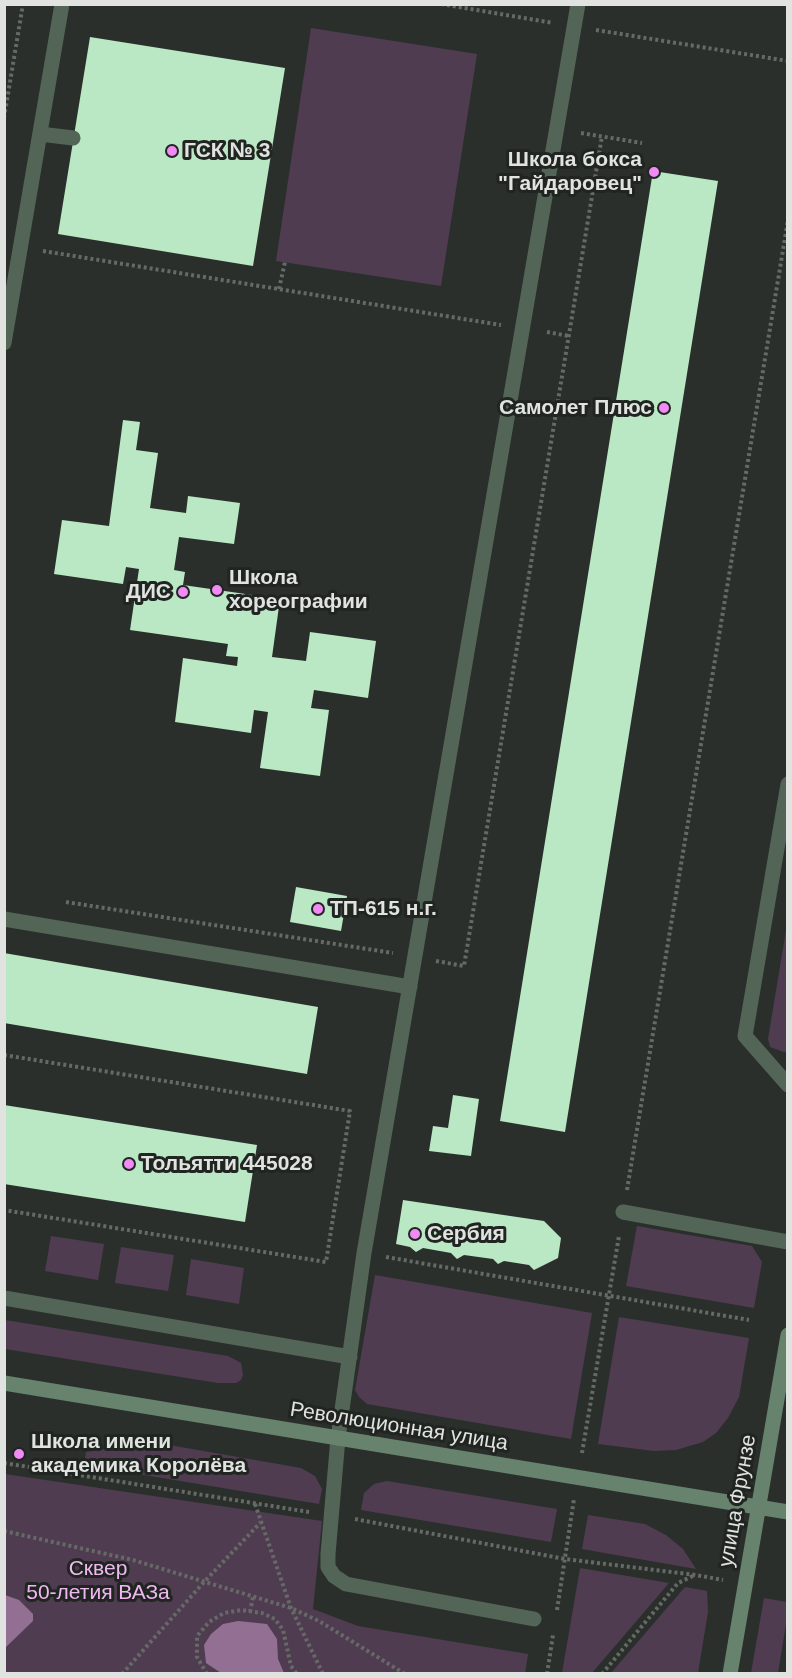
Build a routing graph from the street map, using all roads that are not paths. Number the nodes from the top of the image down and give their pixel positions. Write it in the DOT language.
graph roads {
  1 [pos="62,4"];
  2 [pos="578,4"];
  3 [pos="40,134"];
  4 [pos="73,138"];
  5 [pos="4,343"];
  6 [pos="788,784"];
  7 [pos="4,919"];
  8 [pos="410,987"];
  9 [pos="788,1085"];
  10 [pos="623,1212"];
  11 [pos="788,1242"];
  12 [pos="4,1298"];
  13 [pos="788,1335"];
  14 [pos="350,1357"];
  15 [pos="4,1383"];
  16 [pos="338,1438"];
  17 [pos="758,1507"];
  18 [pos="788,1512"];
  19 [pos="534,1619"];
  20 [pos="730,1674"];
  1 -- 3 [label="lane"];
  2 -- 8 [label="lane"];
  3 -- 4 [label="lane"];
  3 -- 5 [label="lane"];
  6 -- 9 [label="lane"];
  7 -- 8 [label="lane"];
  8 -- 14 [label="lane"];
  10 -- 11 [label="lane"];
  12 -- 14 [label="lane"];
  13 -- 17 [label="main road, улица Фрунзе"];
  14 -- 16 [label="lane"];
  15 -- 16 [label="main road, Революционная улица"];
  16 -- 17 [label="main road, Революционная улица"];
  16 -- 19 [label="lane"];
  17 -- 18 [label="main road, Революционная улица"];
  17 -- 20 [label="main road, улица Фрунзе"];
}
